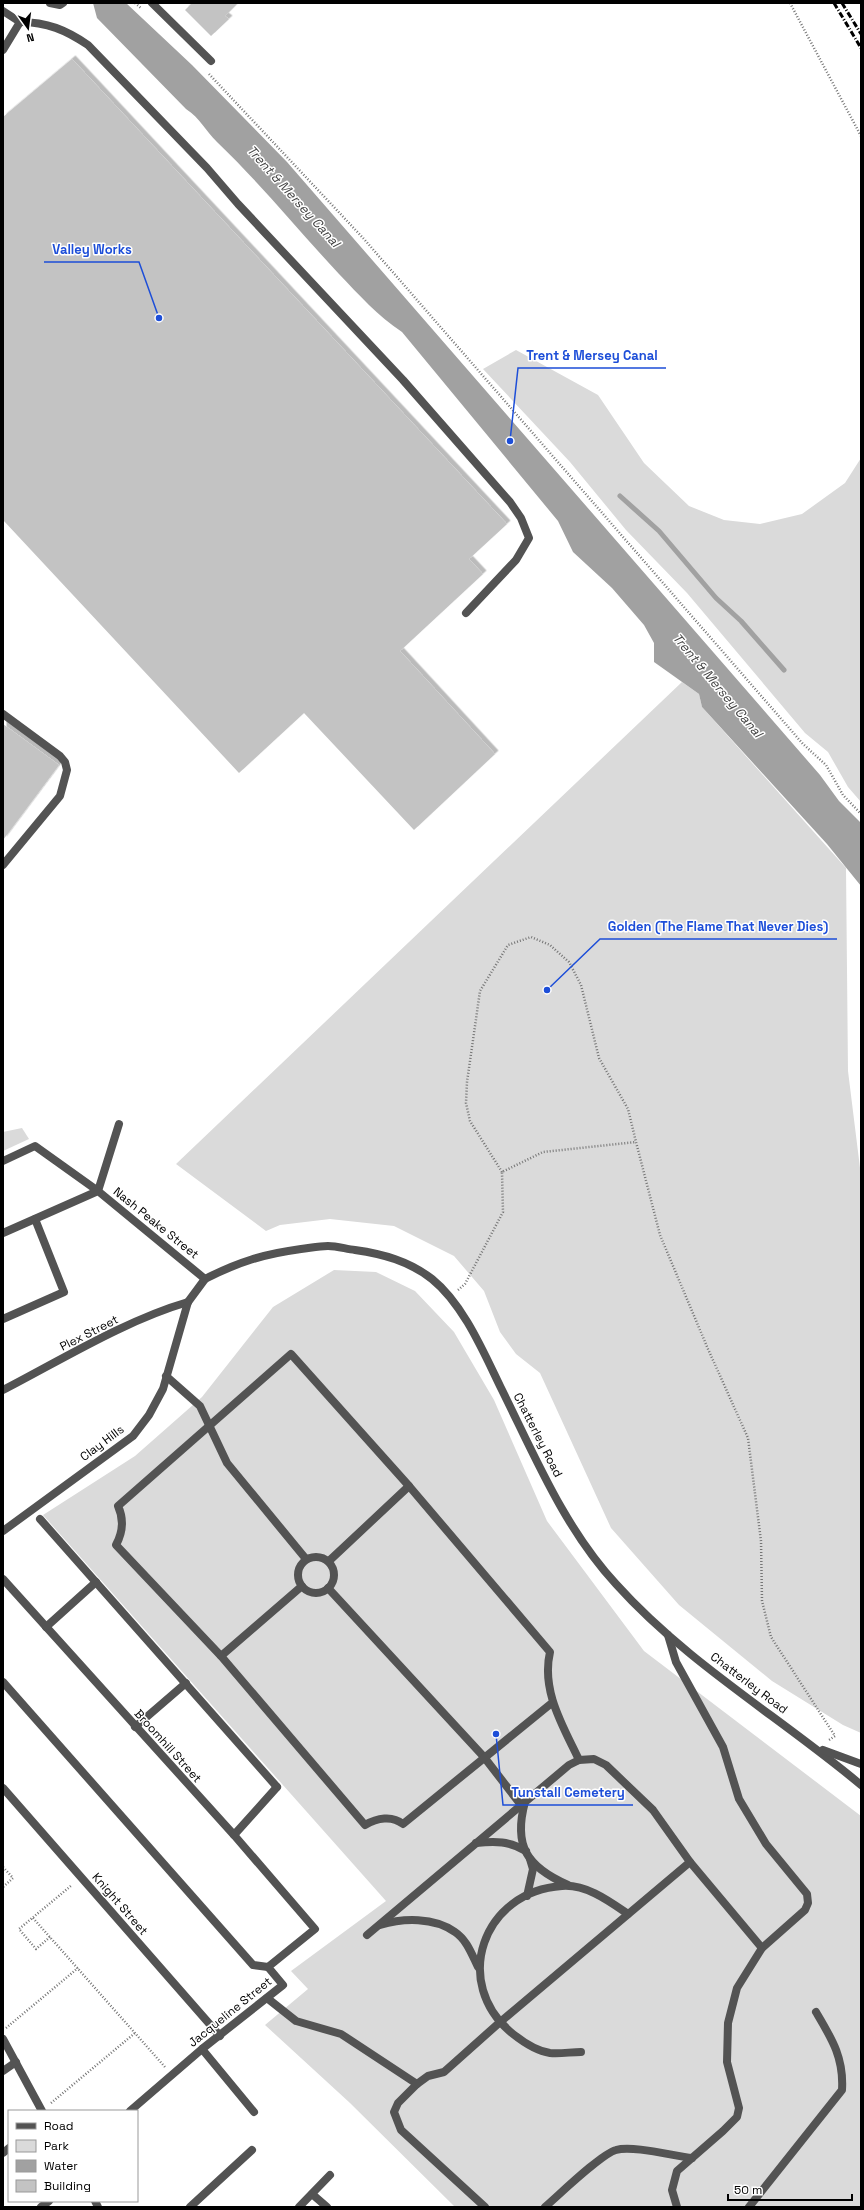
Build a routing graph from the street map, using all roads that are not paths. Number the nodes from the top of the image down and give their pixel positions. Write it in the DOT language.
graph roads {
  1 [pos="50,3"];
  2 [pos="63,3"];
  3 [pos="152,3"];
  4 [pos="3,11"];
  5 [pos="20,22"];
  6 [pos="3,50"];
  7 [pos="211,61"];
  8 [pos="466,613"];
  9 [pos="3,714"];
  10 [pos="3,865"];
  11 [pos="119,1124"];
  12 [pos="3,1161"];
  13 [pos="98,1191"];
  14 [pos="35,1219"];
  15 [pos="3,1233"];
  16 [pos="205,1279"];
  17 [pos="188,1302"];
  18 [pos="3,1319"];
  19 [pos="166,1376"];
  20 [pos="3,1390"];
  21 [pos="209,1425"];
  22 [pos="409,1486"];
  23 [pos="40,1518"];
  24 [pos="3,1531"];
  25 [pos="306,1559"];
  26 [pos="328,1561"];
  27 [pos="3,1579"];
  28 [pos="96,1582"];
  29 [pos="302,1586"];
  30 [pos="328,1588"];
  31 [pos="46,1627"];
  32 [pos="668,1636"];
  33 [pos="220,1656"];
  34 [pos="3,1682"];
  35 [pos="186,1683"];
  36 [pos="553,1702"];
  37 [pos="135,1727"];
  38 [pos="817,1748"];
  39 [pos="484,1757"];
  40 [pos="579,1760"];
  41 [pos="861,1764"];
  42 [pos="861,1784"];
  43 [pos="3,1788"];
  44 [pos="523,1803"];
  45 [pos="234,1835"];
  46 [pos="476,1843"];
  47 [pos="528,1856"];
  48 [pos="690,1862"];
  49 [pos="576,1888"];
  50 [pos="527,1896"];
  51 [pos="628,1914"];
  52 [pos="377,1926"];
  53 [pos="315,1929"];
  54 [pos="367,1935"];
  55 [pos="762,1948"];
  56 [pos="268,1967"];
  57 [pos="480,1970"];
  58 [pos="267,1998"];
  59 [pos="816,2012"];
  60 [pos="499,2023"];
  61 [pos="220,2036"];
  62 [pos="3,2039"];
  63 [pos="202,2049"];
  64 [pos="581,2052"];
  65 [pos="16,2062"];
  66 [pos="3,2071"];
  67 [pos="417,2084"];
  68 [pos="41,2110"];
  69 [pos="131,2110"];
  70 [pos="254,2112"];
  71 [pos="252,2150"];
  72 [pos="692,2158"];
  73 [pos="330,2175"];
  74 [pos="312,2194"];
  75 [pos="190,2207"];
  76 [pos="299,2207"];
  77 [pos="327,2207"];
  78 [pos="485,2207"];
  79 [pos="545,2207"];
  80 [pos="677,2207"];
  81 [pos="749,2207"];
  1 -- 2 [label="street"];
  3 -- 7 [label="street"];
  4 -- 5 [label="street"];
  5 -- 6 [label="street"];
  5 -- 8 [label="street"];
  9 -- 10 [label="street"];
  11 -- 13 [label="street"];
  12 -- 13 [label="street"];
  13 -- 14 [label="street, Nash Peake Street"];
  13 -- 16 [label="street, Nash Peake Street"];
  14 -- 15 [label="street, Nash Peake Street"];
  14 -- 18 [label="street"];
  16 -- 17 [label="street, Clay Hills"];
  16 -- 32 [label="street, Chatterley Road"];
  17 -- 19 [label="street, Clay Hills"];
  17 -- 20 [label="street, Plex Street"];
  19 -- 21 [label="street"];
  19 -- 24 [label="street, Clay Hills"];
  21 -- 22 [label="street"];
  21 -- 25 [label="street"];
  21 -- 33 [label="street"];
  22 -- 26 [label="street"];
  22 -- 36 [label="street"];
  23 -- 28 [label="street"];
  25 -- 26 [label="street"];
  25 -- 29 [label="street"];
  26 -- 30 [label="street"];
  27 -- 31 [label="street, Broomhill Street"];
  28 -- 31 [label="street"];
  28 -- 35 [label="street"];
  29 -- 30 [label="street"];
  29 -- 33 [label="street"];
  30 -- 39 [label="street"];
  31 -- 37 [label="street, Broomhill Street"];
  32 -- 38 [label="street, Chatterley Road"];
  32 -- 55 [label="street"];
  33 -- 39 [label="street"];
  34 -- 56 [label="street"];
  35 -- 37 [label="street"];
  35 -- 45 [label="street"];
  36 -- 39 [label="street"];
  36 -- 40 [label="street"];
  37 -- 45 [label="street, Broomhill Street"];
  38 -- 41 [label="street, Chatterley Road"];
  38 -- 42 [label="street, Chatterley Road"];
  39 -- 44 [label="street"];
  40 -- 44 [label="street"];
  40 -- 48 [label="street"];
  43 -- 61 [label="street, Knight Street"];
  44 -- 46 [label="street"];
  44 -- 47 [label="street"];
  45 -- 53 [label="street, Broomhill Street"];
  46 -- 47 [label="street"];
  46 -- 52 [label="street"];
  47 -- 49 [label="street"];
  47 -- 50 [label="street"];
  48 -- 51 [label="street"];
  48 -- 55 [label="street"];
  49 -- 50 [label="street"];
  49 -- 51 [label="street"];
  50 -- 57 [label="street"];
  51 -- 60 [label="street"];
  52 -- 54 [label="street"];
  52 -- 57 [label="street"];
  53 -- 56 [label="street, Jacqueline Street"];
  55 -- 72 [label="street"];
  56 -- 58 [label="street, Jacqueline Street"];
  57 -- 60 [label="street"];
  58 -- 61 [label="street, Jacqueline Street"];
  58 -- 67 [label="street"];
  59 -- 81 [label="street"];
  60 -- 64 [label="street"];
  60 -- 67 [label="street"];
  61 -- 63 [label="street, Jacqueline Street"];
  62 -- 65 [label="street"];
  63 -- 69 [label="street, Jacqueline Street"];
  63 -- 70 [label="street"];
  65 -- 66 [label="street"];
  65 -- 68 [label="street"];
  67 -- 78 [label="street"];
  71 -- 75 [label="street"];
  72 -- 79 [label="street"];
  72 -- 80 [label="street"];
  73 -- 74 [label="street"];
  74 -- 76 [label="street"];
  74 -- 77 [label="street"];
}
